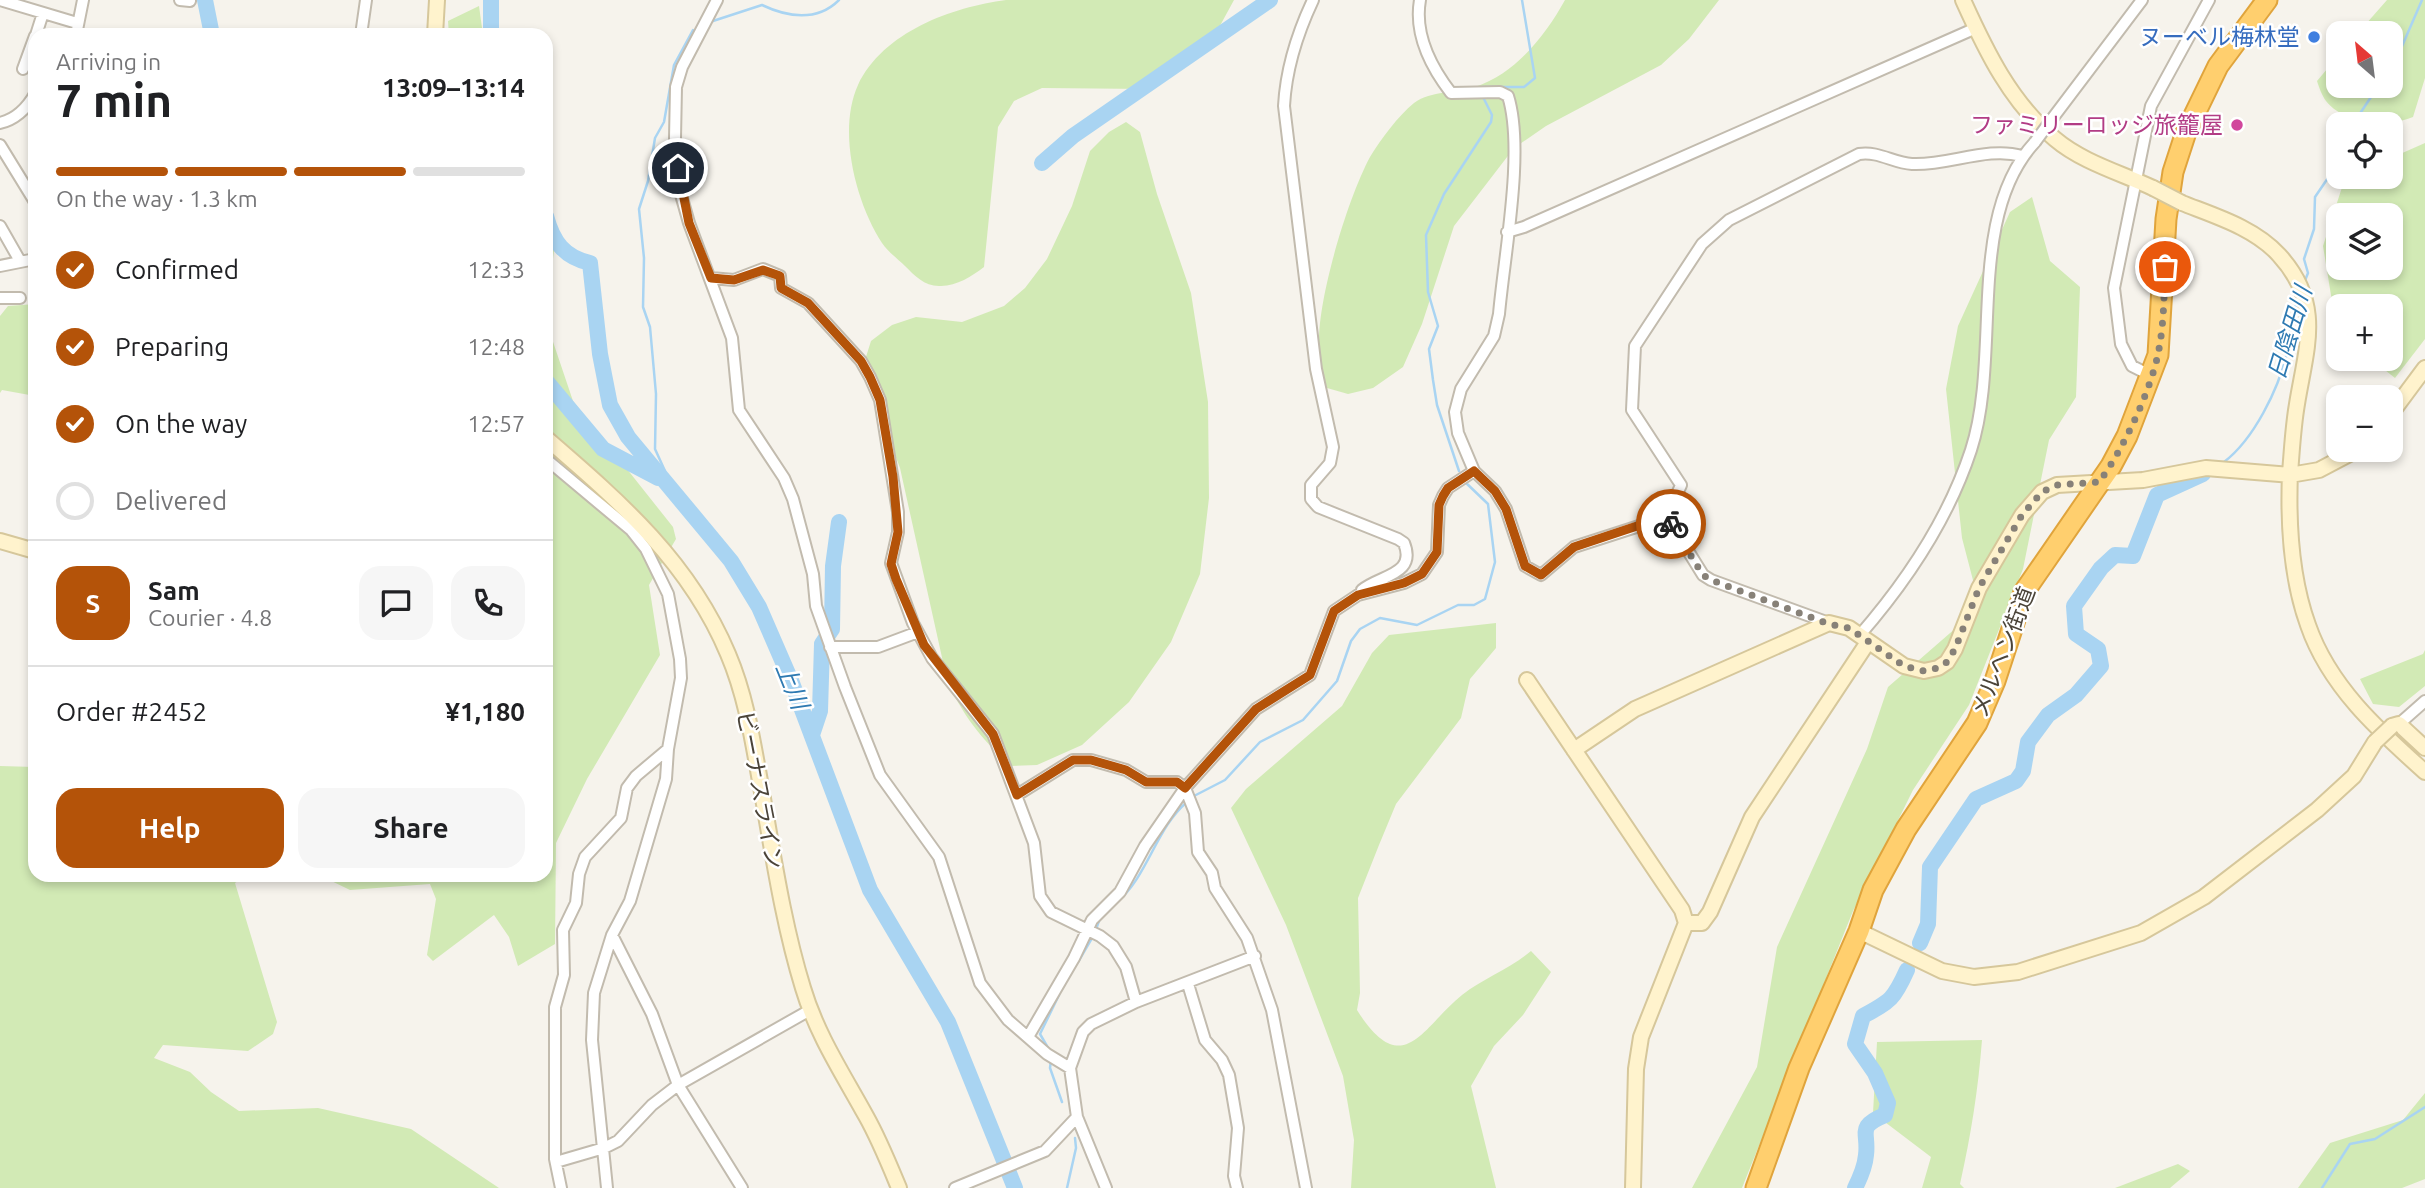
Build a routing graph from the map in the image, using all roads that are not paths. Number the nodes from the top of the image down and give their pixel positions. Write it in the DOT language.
graph roads {
  1 [pos="0,0"];
  2 [pos="83,0"];
  3 [pos="366,0"];
  4 [pos="437,0"];
  5 [pos="717,0"];
  6 [pos="1314,0"];
  7 [pos="1420,0"];
  8 [pos="1963,0"];
  9 [pos="2141,0"];
  10 [pos="2209,0"];
  11 [pos="2267,0"];
  12 [pos="25,4"];
  13 [pos="43,13"];
  14 [pos="77,23"];
  15 [pos="38,28"];
  16 [pos="77,28"];
  17 [pos="362,28"];
  18 [pos="435,28"];
  19 [pos="1976,28"];
  20 [pos="28,55"];
  21 [pos="23,69"];
  22 [pos="28,112"];
  23 [pos="0,123"];
  24 [pos="0,145"];
  25 [pos="2022,156"];
  26 [pos="2136,181"];
  27 [pos="28,191"];
  28 [pos="0,226"];
  29 [pos="1507,232"];
  30 [pos="28,260"];
  31 [pos="20,261"];
  32 [pos="0,265"];
  33 [pos="711,278"];
  34 [pos="0,298"];
  35 [pos="20,298"];
  36 [pos="2425,368"];
  37 [pos="2150,376"];
  38 [pos="2403,398"];
  39 [pos="553,444"];
  40 [pos="2334,462"];
  41 [pos="553,465"];
  42 [pos="1474,471"];
  43 [pos="2290,475"];
  44 [pos="2099,482"];
  45 [pos="1667,517"];
  46 [pos="0,541"];
  47 [pos="28,549"];
  48 [pos="1358,595"];
  49 [pos="1829,624"];
  50 [pos="919,632"];
  51 [pos="1863,639"];
  52 [pos="828,640"];
  53 [pos="1527,680"];
  54 [pos="2425,701"];
  55 [pos="2395,725"];
  56 [pos="2425,748"];
  57 [pos="668,749"];
  58 [pos="1574,751"];
  59 [pos="2425,772"];
  60 [pos="1017,795"];
  61 [pos="1188,796"];
  62 [pos="1686,923"];
  63 [pos="1858,932"];
  64 [pos="1092,933"];
  65 [pos="612,936"];
  66 [pos="1255,956"];
  67 [pos="1188,984"];
  68 [pos="1136,1002"];
  69 [pos="810,1010"];
  70 [pos="1028,1037"];
  71 [pos="1070,1068"];
  72 [pos="678,1085"];
  73 [pos="1077,1117"];
  74 [pos="604,1148"];
  75 [pos="556,1162"];
  76 [pos="957,1187"];
  77 [pos="561,1188"];
  78 [pos="607,1188"];
  79 [pos="742,1188"];
  80 [pos="899,1188"];
  81 [pos="1106,1188"];
  82 [pos="1237,1188"];
  83 [pos="1306,1188"];
  84 [pos="1633,1188"];
  85 [pos="1756,1188"];
  1 -- 12 [label="street"];
  2 -- 14 [label="street"];
  3 -- 17 [label="street"];
  4 -- 18 [label="street"];
  5 -- 33 [label="street"];
  6 -- 48 [label="street"];
  7 -- 29 [label="street"];
  8 -- 19 [label="street"];
  9 -- 25 [label="street, bridge"];
  10 -- 26 [label="street"];
  11 -- 37 [label="highway, メルヘン街道"];
  12 -- 13 [label="street"];
  13 -- 14 [label="street"];
  13 -- 15 [label="street"];
  14 -- 16 [label="street"];
  19 -- 26 [label="street"];
  19 -- 29 [label="street"];
  20 -- 21 [label="street"];
  22 -- 23 [label="street"];
  24 -- 27 [label="street"];
  25 -- 45 [label="street"];
  25 -- 51 [label="street"];
  26 -- 37 [label="street"];
  26 -- 43 [label="street, bridge"];
  28 -- 31 [label="street"];
  29 -- 42 [label="street"];
  30 -- 31 [label="street"];
  31 -- 32 [label="street"];
  33 -- 50 [label="street"];
  33 -- 52 [label="street"];
  34 -- 35 [label="street"];
  36 -- 38 [label="street"];
  37 -- 44 [label="highway, メルヘン街道"];
  39 -- 69 [label="street, ビーナスライン"];
  40 -- 43 [label="street"];
  41 -- 57 [label="street"];
  42 -- 45 [label="street"];
  42 -- 48 [label="street"];
  43 -- 44 [label="street"];
  43 -- 59 [label="street"];
  44 -- 51 [label="street"];
  44 -- 63 [label="highway, メルヘン街道"];
  45 -- 49 [label="street"];
  46 -- 47 [label="street"];
  48 -- 61 [label="street"];
  49 -- 51 [label="street"];
  49 -- 58 [label="street"];
  50 -- 52 [label="street"];
  50 -- 60 [label="street"];
  51 -- 62 [label="street"];
  52 -- 70 [label="street"];
  53 -- 58 [label="street"];
  54 -- 55 [label="street"];
  55 -- 56 [label="street"];
  55 -- 63 [label="street, bridge"];
  57 -- 65 [label="street"];
  57 -- 75 [label="street"];
  58 -- 62 [label="street"];
  60 -- 61 [label="street"];
  60 -- 64 [label="street"];
  61 -- 64 [label="street"];
  61 -- 66 [label="street"];
  62 -- 84 [label="street"];
  63 -- 85 [label="highway, メルヘン街道"];
  64 -- 68 [label="street"];
  64 -- 70 [label="street"];
  65 -- 72 [label="street"];
  65 -- 74 [label="street"];
  66 -- 67 [label="street"];
  66 -- 83 [label="street"];
  67 -- 68 [label="street"];
  67 -- 82 [label="street"];
  68 -- 71 [label="street"];
  69 -- 72 [label="street"];
  69 -- 80 [label="street, ビーナスライン"];
  70 -- 71 [label="street"];
  71 -- 73 [label="street"];
  72 -- 74 [label="street"];
  72 -- 79 [label="street"];
  73 -- 76 [label="street"];
  73 -- 81 [label="street"];
  74 -- 75 [label="street"];
  74 -- 78 [label="street"];
  75 -- 77 [label="street"];
}
